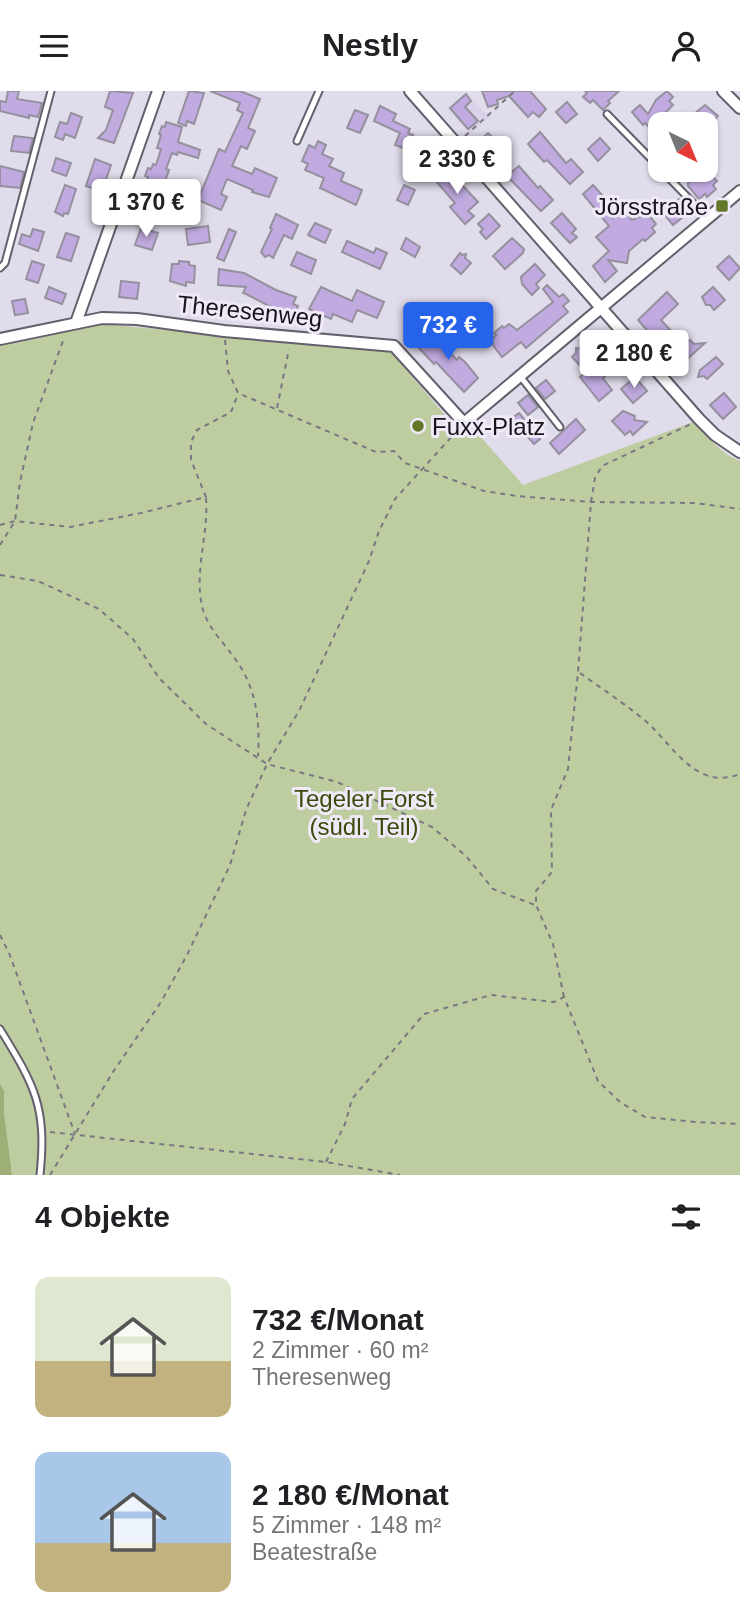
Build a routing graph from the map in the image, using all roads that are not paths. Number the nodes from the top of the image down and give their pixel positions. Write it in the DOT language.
graph roads {
  1 [pos="51,91"];
  2 [pos="158,91"];
  3 [pos="319,91"];
  4 [pos="410,91"];
  5 [pos="723,91"];
  6 [pos="740,109"];
  7 [pos="607,114"];
  8 [pos="297,141"];
  9 [pos="648,157"];
  10 [pos="673,182"];
  11 [pos="740,191"];
  12 [pos="708,218"];
  13 [pos="0,268"];
  14 [pos="599,308"];
  15 [pos="76,323"];
  16 [pos="0,339"];
  17 [pos="520,376"];
  18 [pos="560,427"];
  19 [pos="737,451"];
  20 [pos="0,1030"];
  21 [pos="40,1175"];
  1 -- 13 [label="lane"];
  2 -- 15 [label="street"];
  3 -- 8 [label="lane"];
  4 -- 14 [label="street"];
  5 -- 6 [label="street"];
  7 -- 9 [label="lane"];
  10 -- 12 [label="lane"];
  11 -- 12 [label="street"];
  12 -- 14 [label="street"];
  14 -- 17 [label="street"];
  14 -- 19 [label="street"];
  15 -- 16 [label="street, Theresenweg"];
  15 -- 17 [label="street, Theresenweg"];
  17 -- 18 [label="lane"];
  20 -- 21 [label="lane"];
}
